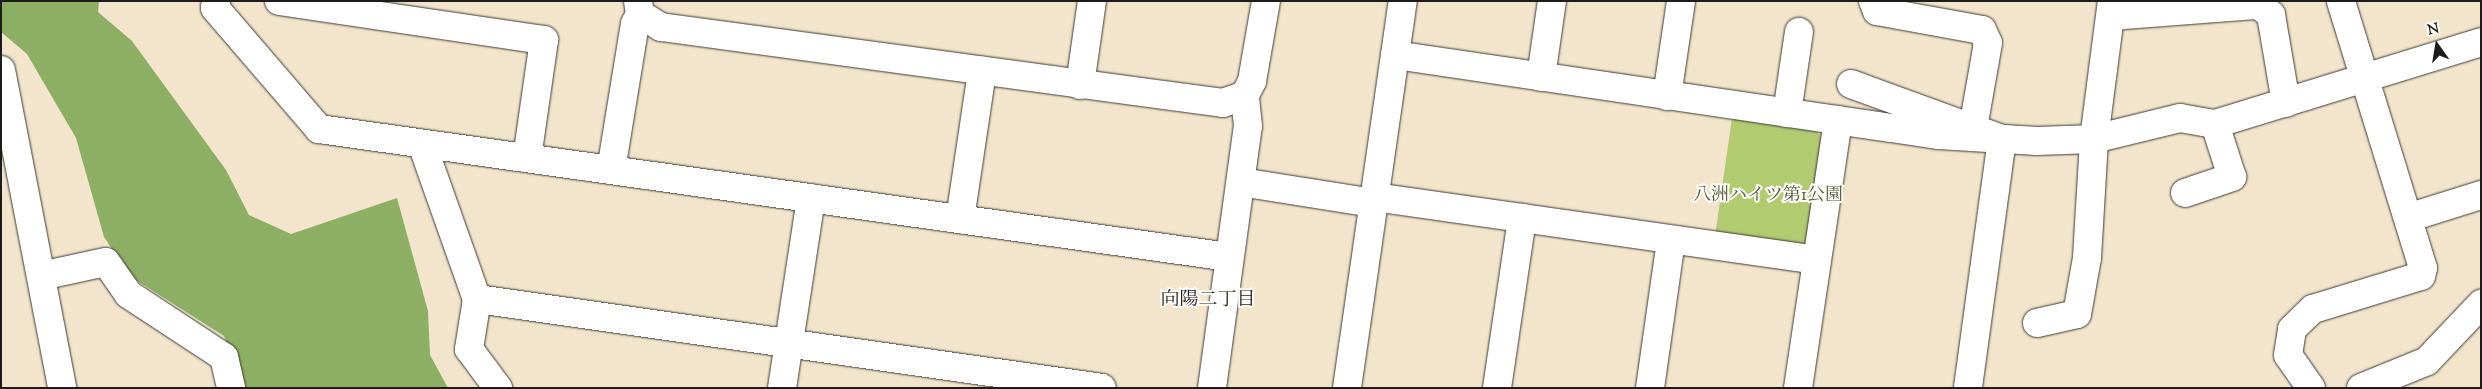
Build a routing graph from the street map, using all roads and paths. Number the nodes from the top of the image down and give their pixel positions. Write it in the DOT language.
graph roads {
  1 [pos="216,1"];
  2 [pos="280,1"];
  3 [pos="1092,1"];
  4 [pos="1266,1"];
  5 [pos="1403,1"];
  6 [pos="1552,1"];
  7 [pos="1681,1"];
  8 [pos="1873,1"];
  9 [pos="2341,1"];
  10 [pos="639,8"];
  11 [pos="2112,9"];
  12 [pos="1799,32"];
  13 [pos="2481,42"];
  14 [pos="1395,55"];
  15 [pos="1,70"];
  16 [pos="982,71"];
  17 [pos="1541,77"];
  18 [pos="2366,80"];
  19 [pos="1851,84"];
  20 [pos="1080,85"];
  21 [pos="1245,95"];
  22 [pos="1667,96"];
  23 [pos="2286,103"];
  24 [pos="1788,113"];
  25 [pos="1838,120"];
  26 [pos="2215,124"];
  27 [pos="1973,128"];
  28 [pos="2002,138"];
  29 [pos="2094,139"];
  30 [pos="422,144"];
  31 [pos="527,158"];
  32 [pos="611,170"];
  33 [pos="1240,182"];
  34 [pos="12,185"];
  35 [pos="2185,193"];
  36 [pos="2481,194"];
  37 [pos="811,198"];
  38 [pos="1375,200"];
  39 [pos="1522,218"];
  40 [pos="2408,218"];
  41 [pos="960,219"];
  42 [pos="1671,240"];
  43 [pos="1229,257"];
  44 [pos="1817,260"];
  45 [pos="41,276"];
  46 [pos="477,299"];
  47 [pos="2481,304"];
  48 [pos="2037,323"];
  49 [pos="789,344"];
  50 [pos="62,388"];
  51 [pos="231,388"];
  52 [pos="498,388"];
  53 [pos="782,388"];
  54 [pos="1102,388"];
  55 [pos="1212,388"];
  56 [pos="1347,388"];
  57 [pos="1498,388"];
  58 [pos="1650,388"];
  59 [pos="1798,388"];
  60 [pos="1968,388"];
  61 [pos="2311,388"];
  62 [pos="2361,388"];
  1 -- 30 [label="street"];
  2 -- 31 [label="street"];
  3 -- 20 [label="street"];
  4 -- 21 [label="street"];
  5 -- 14 [label="street"];
  6 -- 17 [label="street"];
  7 -- 22 [label="street"];
  8 -- 27 [label="street"];
  9 -- 18 [label="street"];
  10 -- 16 [label="street"];
  10 -- 32 [label="street"];
  11 -- 23 [label="street"];
  11 -- 29 [label="street"];
  12 -- 24 [label="street"];
  13 -- 18 [label="street"];
  14 -- 17 [label="street"];
  14 -- 38 [label="street"];
  15 -- 34 [label="street"];
  16 -- 20 [label="street"];
  16 -- 41 [label="street"];
  17 -- 22 [label="street"];
  18 -- 23 [label="street"];
  18 -- 40 [label="street"];
  19 -- 27 [label="street"];
  20 -- 21 [label="street"];
  21 -- 33 [label="street"];
  22 -- 24 [label="street"];
  23 -- 26 [label="street"];
  24 -- 25 [label="street"];
  25 -- 28 [label="street"];
  25 -- 44 [label="street"];
  26 -- 29 [label="street"];
  26 -- 35 [label="street"];
  27 -- 28 [label="street"];
  28 -- 29 [label="street"];
  28 -- 60 [label="street"];
  29 -- 48 [label="street"];
  30 -- 31 [label="street"];
  30 -- 46 [label="street"];
  31 -- 32 [label="street"];
  32 -- 37 [label="street"];
  33 -- 38 [label="street"];
  33 -- 43 [label="street"];
  34 -- 45 [label="street"];
  36 -- 40 [label="street"];
  37 -- 41 [label="street"];
  37 -- 49 [label="street"];
  38 -- 39 [label="street"];
  38 -- 56 [label="street"];
  39 -- 42 [label="street"];
  39 -- 57 [label="street"];
  40 -- 61 [label="street"];
  41 -- 43 [label="street"];
  42 -- 44 [label="street"];
  42 -- 58 [label="street"];
  43 -- 55 [label="street"];
  44 -- 59 [label="street"];
  45 -- 50 [label="street"];
  45 -- 51 [label="street"];
  46 -- 49 [label="street"];
  46 -- 52 [label="street"];
  47 -- 62 [label="street"];
  49 -- 53 [label="street"];
  49 -- 54 [label="street"];
}
